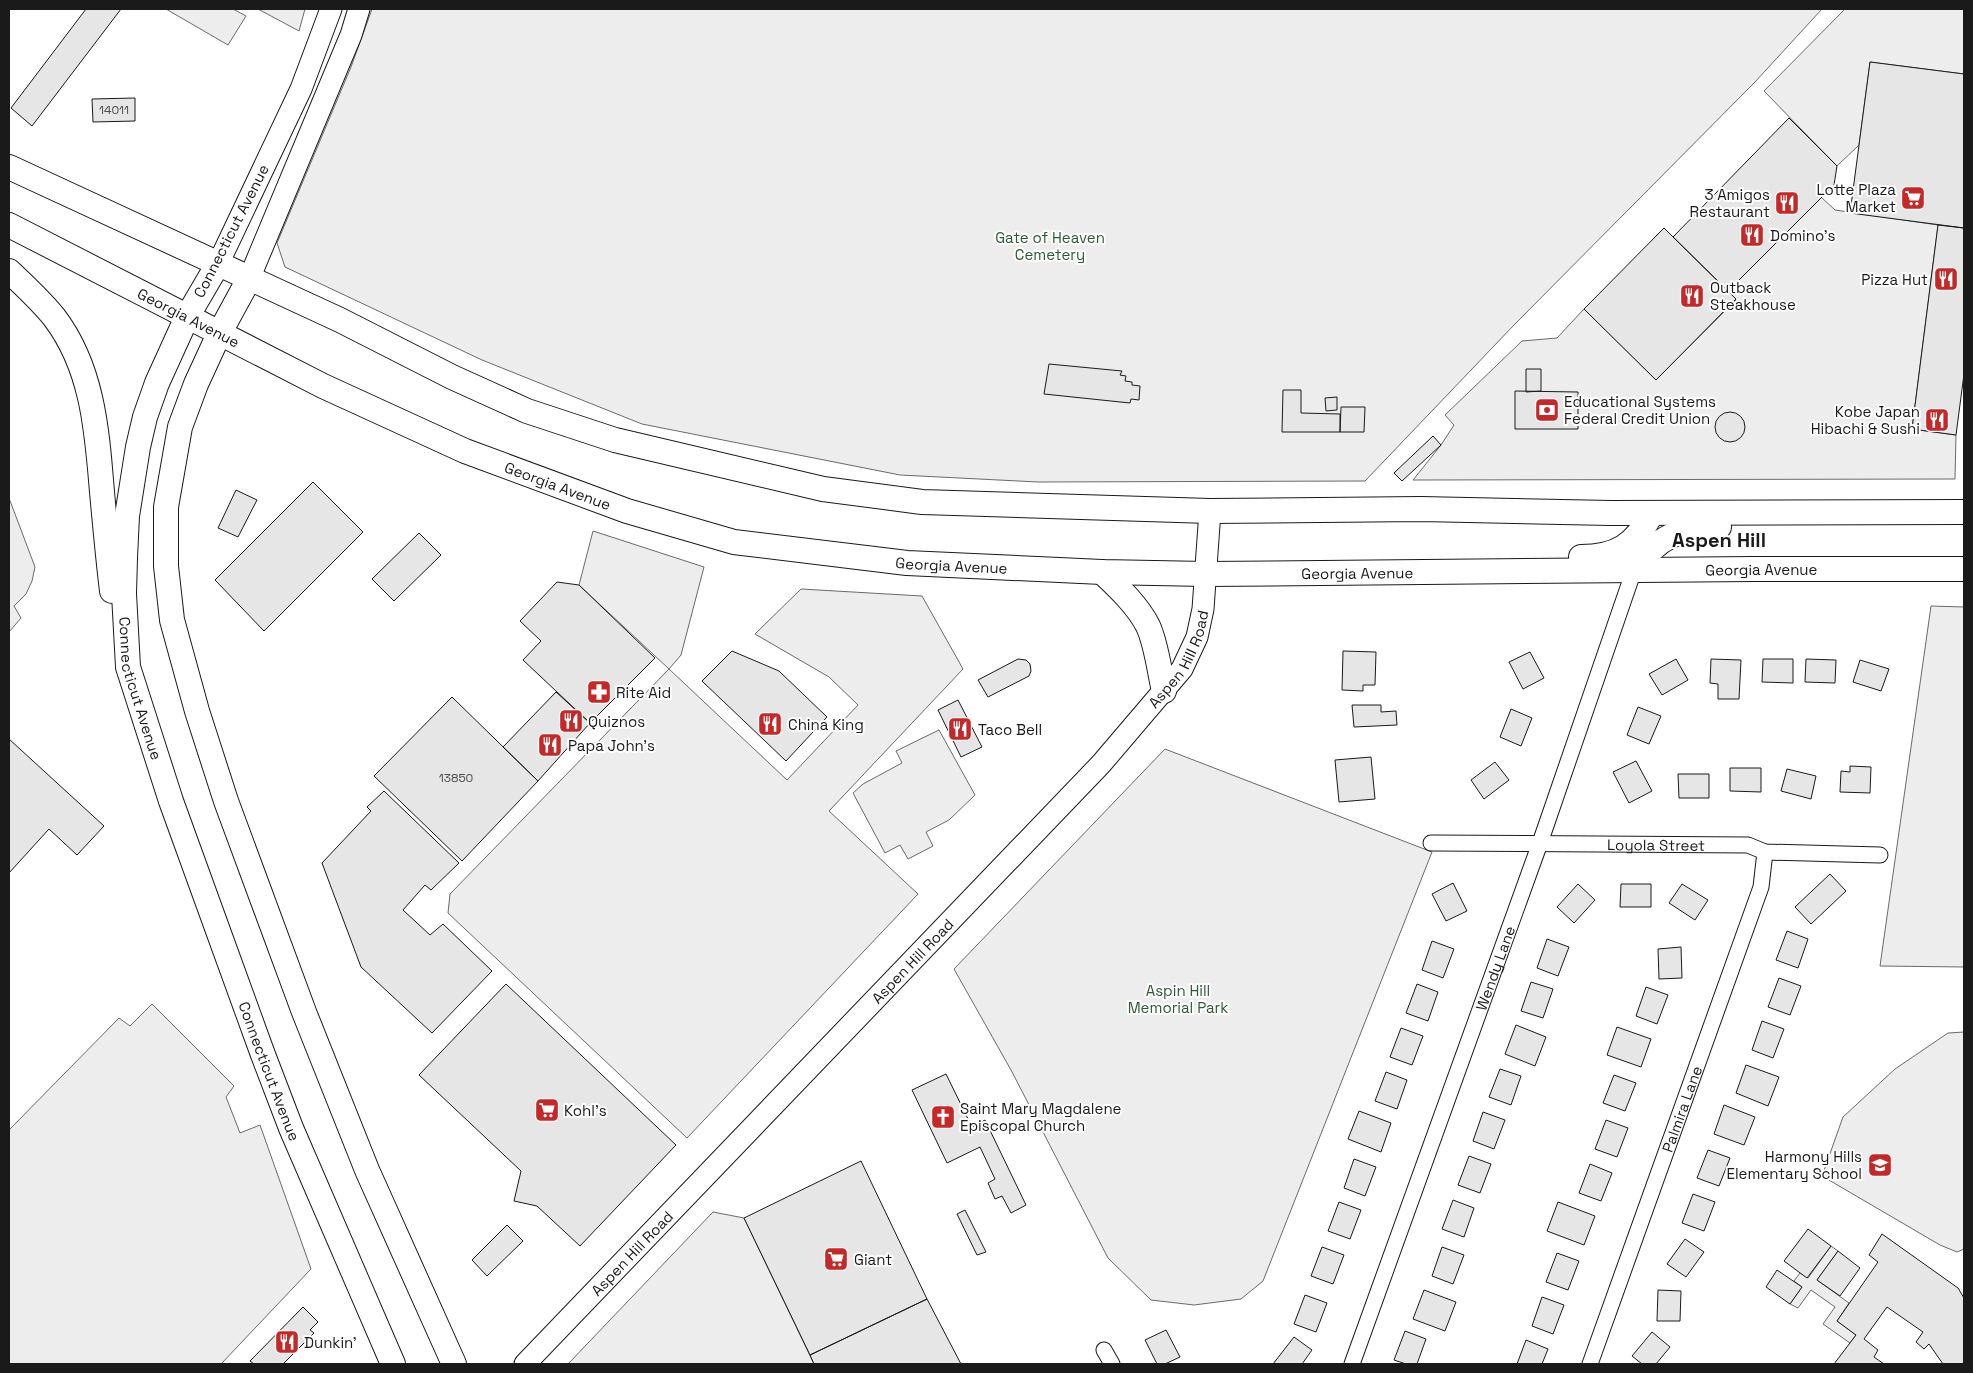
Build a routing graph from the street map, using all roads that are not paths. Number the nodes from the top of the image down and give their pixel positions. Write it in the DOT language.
graph roads {
  1 [pos="331,9"];
  2 [pos="359,9"];
  3 [pos="9,167"];
  4 [pos="9,226"];
  5 [pos="218,264"];
  6 [pos="9,271"];
  7 [pos="249,279"];
  8 [pos="187,317"];
  9 [pos="219,334"];
  10 [pos="1210,511"];
  11 [pos="1834,512"];
  12 [pos="1964,512"];
  13 [pos="1652,513"];
  14 [pos="1964,569"];
  15 [pos="1634,570"];
  16 [pos="1490,571"];
  17 [pos="1102,572"];
  18 [pos="1206,574"];
  19 [pos="128,667"];
  20 [pos="1164,691"];
  21 [pos="1431,843"];
  22 [pos="1540,843"];
  23 [pos="1766,852"];
  24 [pos="1880,855"];
  25 [pos="1104,1350"];
  26 [pos="393,1364"];
  27 [pos="454,1364"];
  28 [pos="525,1364"];
  29 [pos="1112,1364"];
  30 [pos="1352,1364"];
  31 [pos="1590,1364"];
  1 -- 5 [label="street, Connecticut Avenue"];
  2 -- 7 [label="street, Connecticut Avenue"];
  3 -- 5 [label="main road"];
  4 -- 8 [label="main road, Georgia Avenue"];
  5 -- 7 [label="main road"];
  5 -- 8 [label="main road, Connecticut Avenue"];
  6 -- 19 [label="main road"];
  7 -- 9 [label="main road, Connecticut Avenue"];
  7 -- 10 [label="main road"];
  8 -- 9 [label="main road, Georgia Avenue"];
  8 -- 19 [label="main road, Connecticut Avenue"];
  9 -- 17 [label="main road, Georgia Avenue"];
  9 -- 27 [label="main road, Connecticut Avenue"];
  10 -- 13 [label="main road"];
  10 -- 18 [label="street, Aspen Hill Road"];
  11 -- 12 [label="main road"];
  11 -- 13 [label="main road"];
  11 -- 15 [label="main road"];
  13 -- 16 [label="main road"];
  14 -- 15 [label="main road, Georgia Avenue"];
  15 -- 16 [label="main road, Georgia Avenue"];
  15 -- 22 [label="street, Wendy Lane"];
  16 -- 18 [label="main road, Georgia Avenue"];
  17 -- 18 [label="main road, Georgia Avenue"];
  17 -- 20 [label="main road"];
  18 -- 20 [label="street, Aspen Hill Road"];
  19 -- 26 [label="main road, Connecticut Avenue"];
  20 -- 28 [label="street, Aspen Hill Road"];
  21 -- 22 [label="street, Loyola Street"];
  22 -- 23 [label="street, Loyola Street"];
  22 -- 30 [label="street, Wendy Lane"];
  23 -- 24 [label="street, Loyola Street"];
  23 -- 31 [label="street, Palmira Lane"];
  25 -- 29 [label="street"];
}
